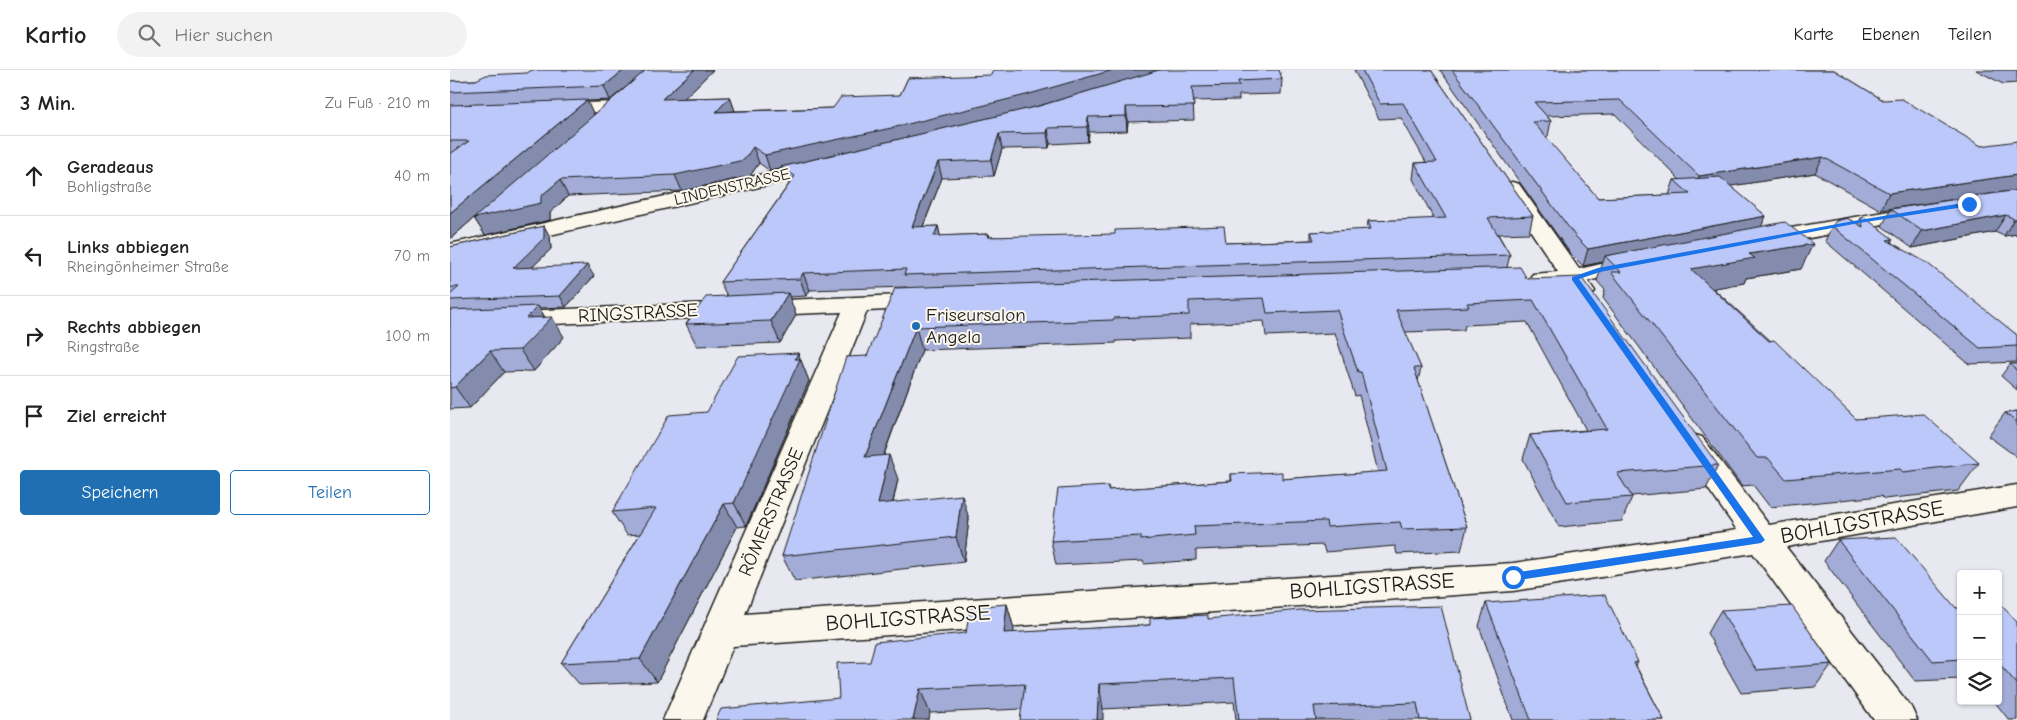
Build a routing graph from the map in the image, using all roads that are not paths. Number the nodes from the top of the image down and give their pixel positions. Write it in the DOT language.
graph roads {
  1 [pos="629,95"];
  2 [pos="615,107"];
  3 [pos="537,110"];
  4 [pos="593,127"];
  5 [pos="844,162"];
  6 [pos="1502,174"];
  7 [pos="1942,208"];
  8 [pos="1859,222"];
  9 [pos="481,224"];
  10 [pos="1882,239"];
  11 [pos="1743,243"];
  12 [pos="450,251"];
  13 [pos="1656,260"];
  14 [pos="1574,278"];
  15 [pos="1525,280"];
  16 [pos="947,300"];
  17 [pos="858,303"];
  18 [pos="1597,310"];
  19 [pos="450,321"];
  20 [pos="1676,421"];
  21 [pos="2017,496"];
  22 [pos="1761,540"];
  23 [pos="722,631"];
  24 [pos="683,720"];
  25 [pos="1897,720"];
  1 -- 2 [label="street"];
  2 -- 3 [label="street"];
  2 -- 4 [label="street"];
  5 -- 12 [label="street, LINDENSTRASSE"];
  6 -- 14 [label="street"];
  7 -- 8 [label="street"];
  8 -- 10 [label="street"];
  8 -- 11 [label="street"];
  9 -- 12 [label="street"];
  13 -- 14 [label="street"];
  14 -- 15 [label="street"];
  14 -- 18 [label="street"];
  16 -- 17 [label="street, RINGSTRASSE"];
  17 -- 19 [label="street, RINGSTRASSE"];
  17 -- 23 [label="street, RÖMERSTRASSE"];
  20 -- 22 [label="street"];
  21 -- 22 [label="street, BOHLIGSTRASSE"];
  22 -- 23 [label="street, BOHLIGSTRASSE"];
  22 -- 25 [label="street"];
  23 -- 24 [label="street, RÖMERSTRASSE"];
}
